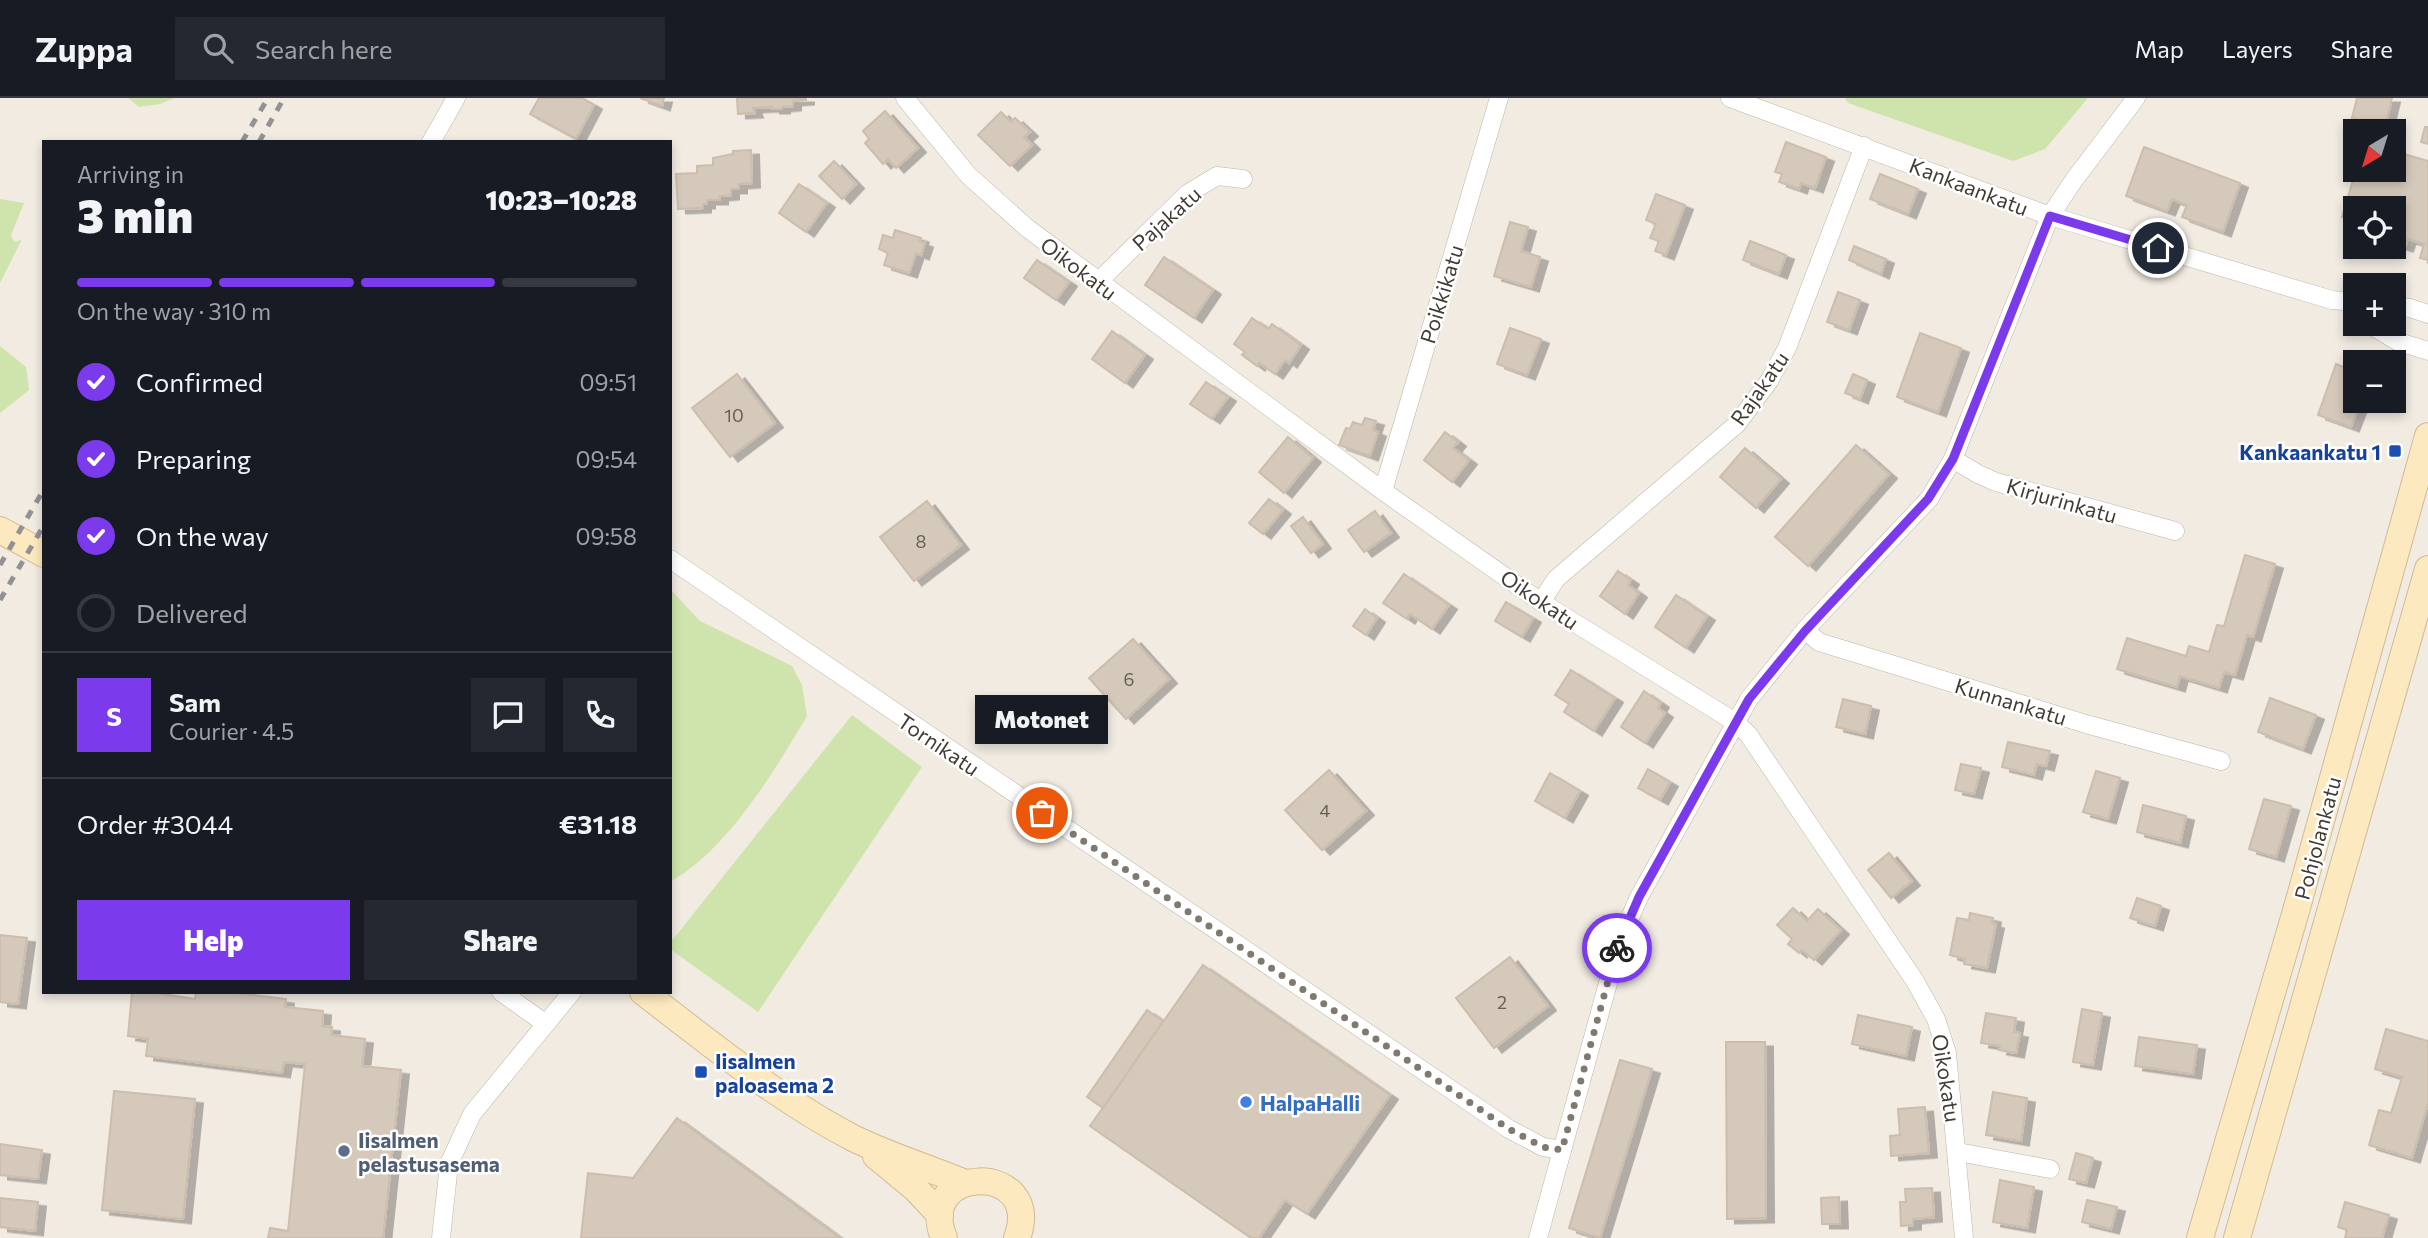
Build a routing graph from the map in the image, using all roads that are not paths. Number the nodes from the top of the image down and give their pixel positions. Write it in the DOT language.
graph roads {
  1 [pos="456,98"];
  2 [pos="905,98"];
  3 [pos="1499,98"];
  4 [pos="1730,98"];
  5 [pos="2136,98"];
  6 [pos="432,140"];
  7 [pos="1864,146"];
  8 [pos="1243,179"];
  9 [pos="2050,216"];
  10 [pos="1098,282"];
  11 [pos="2332,300"];
  12 [pos="2343,301"];
  13 [pos="2343,307"];
  14 [pos="2406,308"];
  15 [pos="2428,314"];
  16 [pos="2389,336"];
  17 [pos="2428,351"];
  18 [pos="2428,436"];
  19 [pos="1953,459"];
  20 [pos="1383,491"];
  21 [pos="0,530"];
  22 [pos="2175,531"];
  23 [pos="42,553"];
  24 [pos="672,560"];
  25 [pos="2428,569"];
  26 [pos="1541,602"];
  27 [pos="1805,631"];
  28 [pos="1735,722"];
  29 [pos="2221,761"];
  30 [pos="504,994"];
  31 [pos="570,994"];
  32 [pos="646,994"];
  33 [pos="546,1024"];
  34 [pos="856,1139"];
  35 [pos="1562,1150"];
  36 [pos="1958,1152"];
  37 [pos="2050,1169"];
  38 [pos="965,1183"];
  39 [pos="942,1232"];
  40 [pos="1023,1234"];
  41 [pos="441,1238"];
  42 [pos="1538,1238"];
  43 [pos="1964,1238"];
  44 [pos="2200,1238"];
  45 [pos="2237,1238"];
  1 -- 6 [label="street"];
  2 -- 10 [label="street, Oikokatu"];
  3 -- 20 [label="street, Poikkikatu"];
  4 -- 7 [label="street, Kankaankatu"];
  5 -- 9 [label="street"];
  7 -- 9 [label="street, Kankaankatu"];
  7 -- 26 [label="street, Rajakatu"];
  8 -- 10 [label="street, Pajakatu"];
  9 -- 11 [label="street, Kankaankatu"];
  9 -- 19 [label="street"];
  10 -- 20 [label="street, Oikokatu"];
  11 -- 12 [label="street, Kankaankatu"];
  11 -- 13 [label="street, Kankaankatu"];
  14 -- 15 [label="street"];
  16 -- 17 [label="street"];
  18 -- 44 [label="main road, Pohjolankatu"];
  19 -- 22 [label="street, Kirjurinkatu"];
  19 -- 27 [label="street"];
  20 -- 26 [label="street, Oikokatu"];
  21 -- 23 [label="main road"];
  24 -- 35 [label="street, Tornikatu"];
  25 -- 45 [label="main road, Pohjolankatu"];
  26 -- 28 [label="street, Oikokatu"];
  27 -- 28 [label="street"];
  27 -- 29 [label="street, Kunnankatu"];
  28 -- 35 [label="street"];
  28 -- 36 [label="street, Oikokatu"];
  30 -- 33 [label="street"];
  31 -- 33 [label="street"];
  32 -- 34 [label="main road"];
  33 -- 41 [label="street"];
  34 -- 38 [label="main road"];
  34 -- 39 [label="main road"];
  35 -- 42 [label="street"];
  36 -- 37 [label="street"];
  36 -- 43 [label="street, Oikokatu"];
  38 -- 39 [label="main road"];
  38 -- 40 [label="main road"];
}
